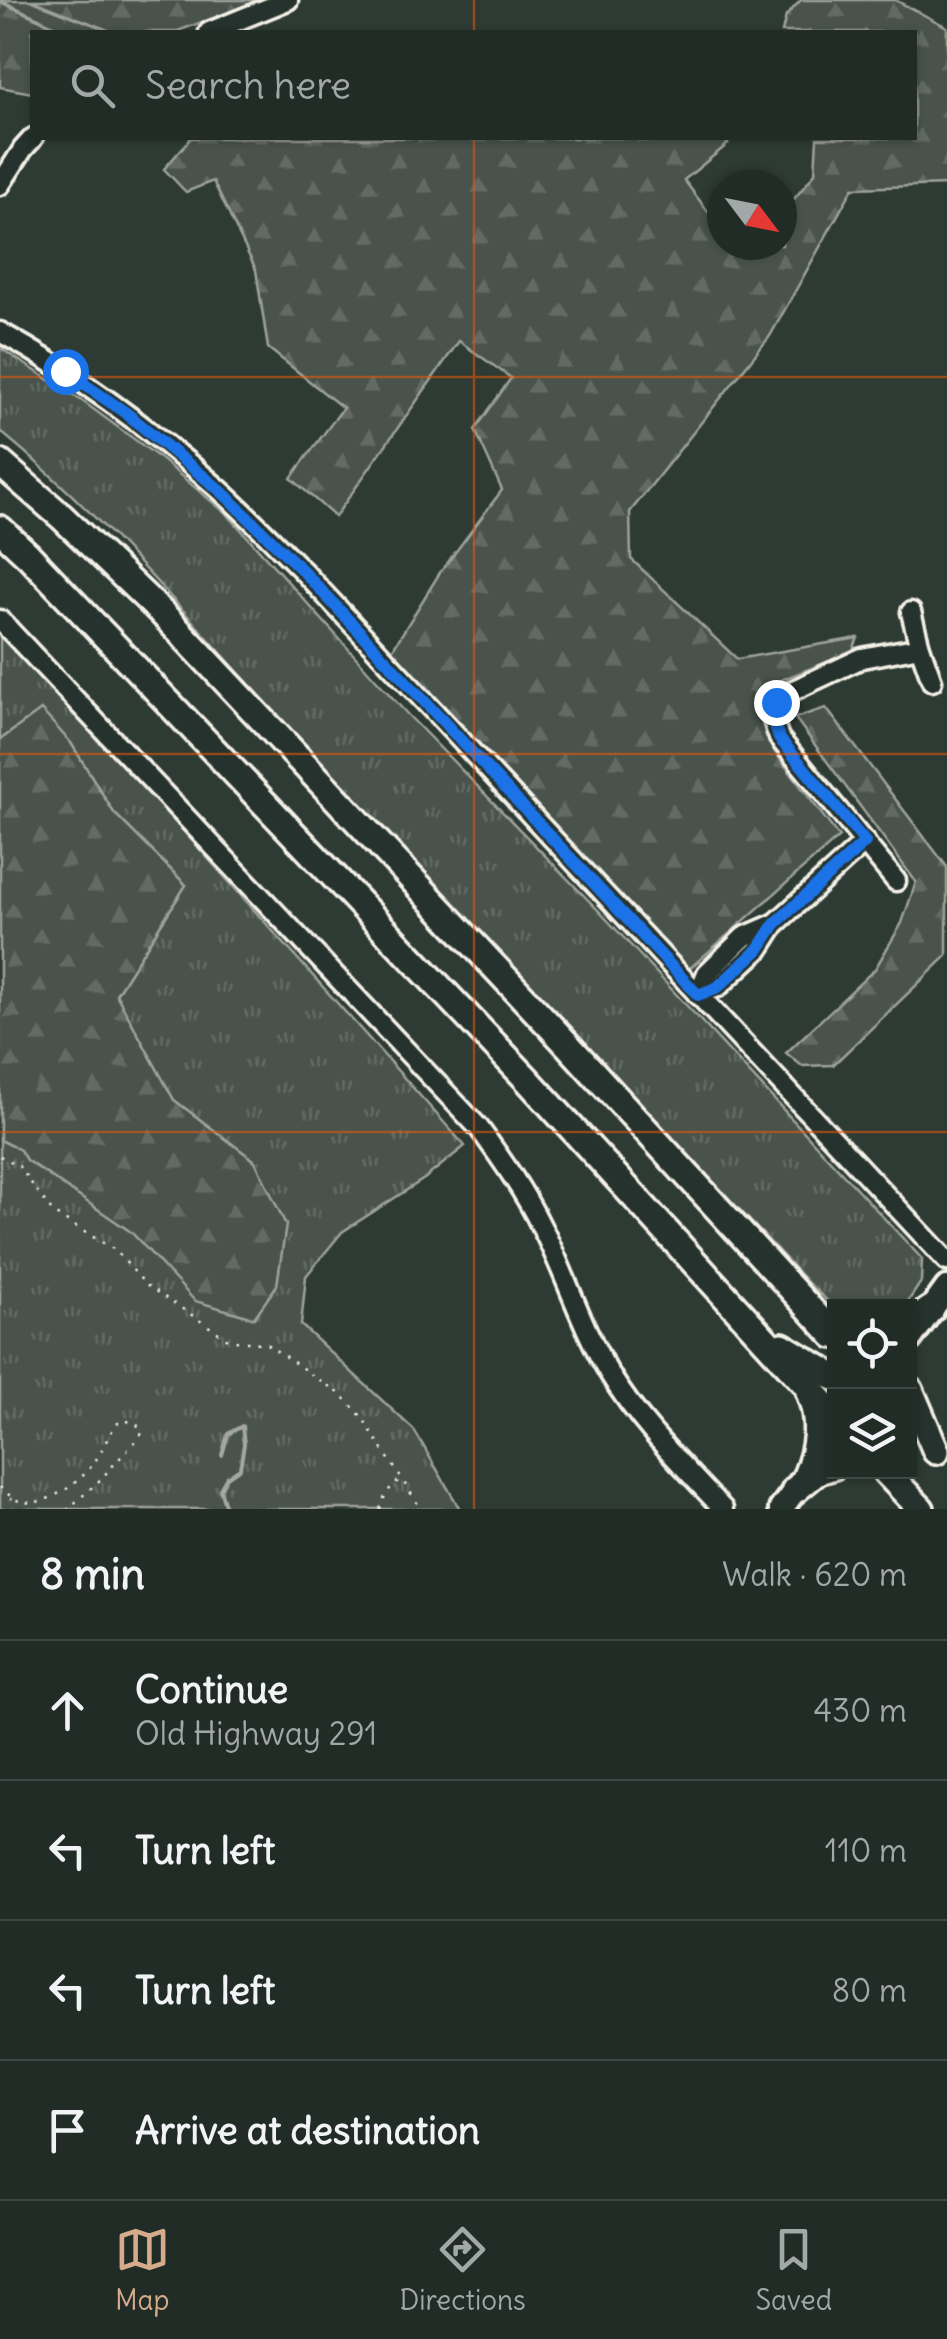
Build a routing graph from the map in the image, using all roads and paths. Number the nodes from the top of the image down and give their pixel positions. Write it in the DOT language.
graph roads {
  1 [pos="288,0"];
  2 [pos="214,30"];
  3 [pos="32,140"];
  4 [pos="0,185"];
  5 [pos="0,332"];
  6 [pos="0,463"];
  7 [pos="0,529"];
  8 [pos="911,612"];
  9 [pos="0,620"];
  10 [pos="920,648"];
  11 [pos="932,681"];
  12 [pos="865,842"];
  13 [pos="896,881"];
  14 [pos="698,995"];
  15 [pos="0,1156"];
  16 [pos="947,1261"];
  17 [pos="947,1288"];
  18 [pos="932,1309"];
  19 [pos="827,1323"];
  20 [pos="753,1326"];
  21 [pos="917,1327"];
  22 [pos="827,1373"];
  23 [pos="804,1383"];
  24 [pos="827,1408"];
  25 [pos="917,1412"];
  26 [pos="926,1440"];
  27 [pos="827,1446"];
  28 [pos="827,1469"];
  29 [pos="401,1478"];
  30 [pos="892,1479"];
  31 [pos="0,1486"];
  32 [pos="794,1492"];
  33 [pos="10,1496"];
  34 [pos="14,1509"];
  35 [pos="68,1509"];
  36 [pos="380,1509"];
  37 [pos="421,1509"];
  38 [pos="724,1509"];
  39 [pos="921,1509"];
  1 -- 2 [label="street"];
  3 -- 4 [label="street"];
  5 -- 14 [label="street"];
  6 -- 19 [label="highway"];
  7 -- 20 [label="highway"];
  8 -- 10 [label="street"];
  9 -- 38 [label="street"];
  10 -- 11 [label="street"];
  10 -- 12 [label="street"];
  12 -- 13 [label="street"];
  12 -- 14 [label="street"];
  14 -- 16 [label="street"];
  15 -- 29 [label="path"];
  17 -- 18 [label="main road"];
  18 -- 21 [label="highway"];
  20 -- 22 [label="highway"];
  20 -- 23 [label="highway"];
  23 -- 24 [label="highway"];
  23 -- 32 [label="highway"];
  25 -- 26 [label="highway"];
  27 -- 32 [label="main road"];
  28 -- 32 [label="highway"];
  29 -- 36 [label="path"];
  29 -- 37 [label="path"];
  30 -- 39 [label="highway"];
  31 -- 33 [label="path"];
  33 -- 34 [label="path"];
  33 -- 35 [label="path"];
}
